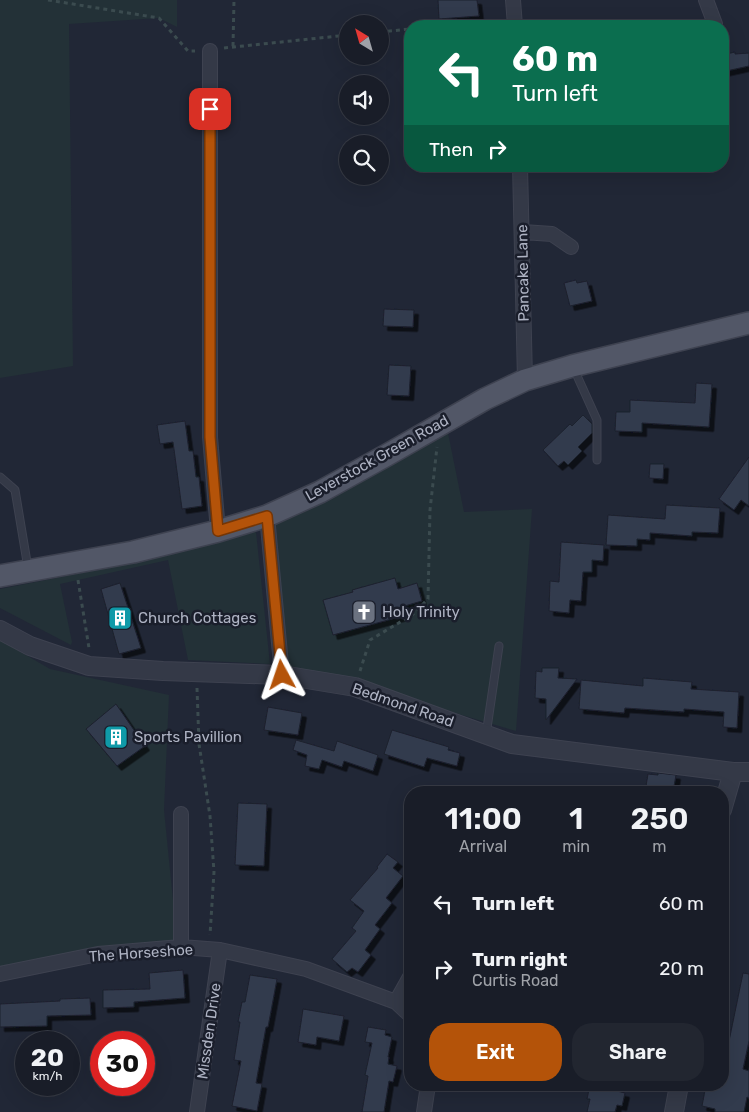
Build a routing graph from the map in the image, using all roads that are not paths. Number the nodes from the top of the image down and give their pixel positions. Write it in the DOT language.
graph roads {
  1 [pos="514,0"];
  2 [pos="706,0"];
  3 [pos="515,20"];
  4 [pos="714,20"];
  5 [pos="210,51"];
  6 [pos="520,172"];
  7 [pos="523,232"];
  8 [pos="571,247"];
  9 [pos="749,323"];
  10 [pos="572,366"];
  11 [pos="525,380"];
  12 [pos="597,460"];
  13 [pos="0,477"];
  14 [pos="267,516"];
  15 [pos="218,531"];
  16 [pos="29,572"];
  17 [pos="0,576"];
  18 [pos="0,630"];
  19 [pos="499,646"];
  20 [pos="282,675"];
  21 [pos="486,734"];
  22 [pos="741,772"];
  23 [pos="729,796"];
  24 [pos="182,814"];
  25 [pos="181,947"];
  26 [pos="215,950"];
  27 [pos="0,974"];
  28 [pos="404,988"];
  29 [pos="396,1002"];
  30 [pos="404,1009"];
  31 [pos="427,1091"];
  32 [pos="678,1091"];
  33 [pos="197,1112"];
  34 [pos="424,1112"];
  35 [pos="674,1112"];
  1 -- 3 [label="street"];
  2 -- 4 [label="street"];
  5 -- 15 [label="street"];
  6 -- 7 [label="street, Pancake Lane"];
  7 -- 8 [label="street"];
  7 -- 11 [label="street, Pancake Lane"];
  9 -- 10 [label="main road, Leverstock Green Road"];
  10 -- 11 [label="main road, Leverstock Green Road"];
  10 -- 12 [label="lane"];
  11 -- 14 [label="main road, Leverstock Green Road"];
  13 -- 16 [label="lane"];
  14 -- 15 [label="main road, Leverstock Green Road"];
  14 -- 20 [label="street"];
  15 -- 16 [label="main road, Leverstock Green Road"];
  16 -- 17 [label="main road, Leverstock Green Road"];
  18 -- 20 [label="street, Bedmond Road"];
  19 -- 21 [label="lane"];
  20 -- 21 [label="street, Bedmond Road"];
  21 -- 22 [label="street, Bedmond Road"];
  22 -- 23 [label="street"];
  24 -- 25 [label="street"];
  25 -- 26 [label="street, The Horseshoe"];
  25 -- 27 [label="street, The Horseshoe"];
  26 -- 29 [label="street, The Horseshoe"];
  26 -- 33 [label="street, Missden Drive"];
  28 -- 29 [label="street"];
  29 -- 30 [label="street, The Horseshoe"];
  31 -- 34 [label="street"];
  32 -- 35 [label="street"];
}
